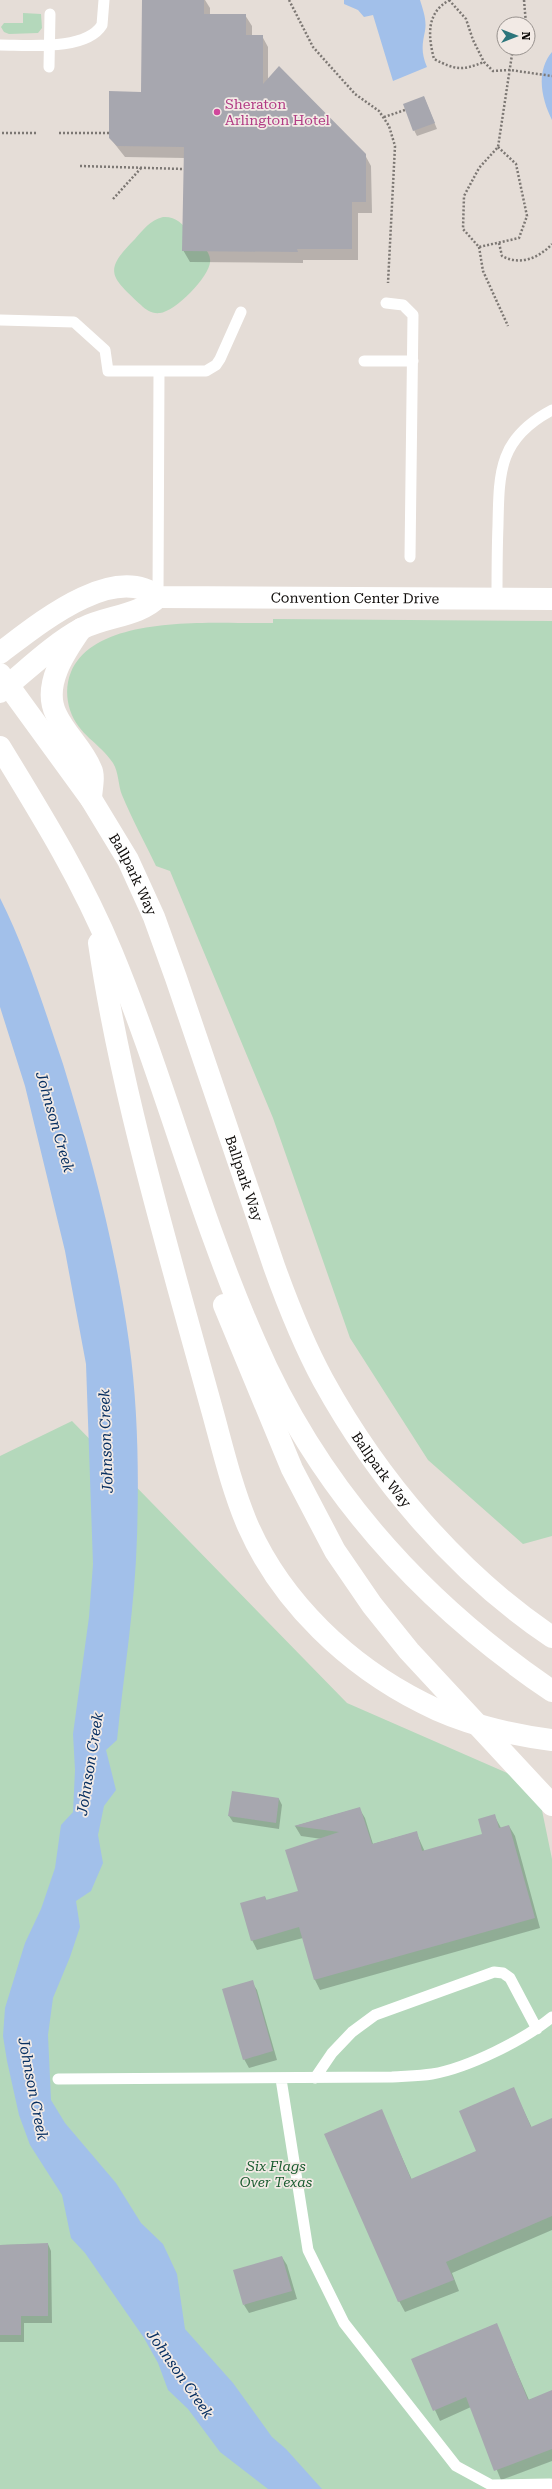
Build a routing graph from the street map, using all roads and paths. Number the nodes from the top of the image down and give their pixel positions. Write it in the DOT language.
graph roads {
  1 [pos="104,0"];
  2 [pos="289,0"];
  3 [pos="450,0"];
  4 [pos="524,0"];
  5 [pos="50,14"];
  6 [pos="525,16"];
  7 [pos="0,45"];
  8 [pos="49,45"];
  9 [pos="512,56"];
  10 [pos="484,62"];
  11 [pos="49,67"];
  12 [pos="510,70"];
  13 [pos="552,76"];
  14 [pos="405,110"];
  15 [pos="384,117"];
  16 [pos="2,132"];
  17 [pos="38,133"];
  18 [pos="59,133"];
  19 [pos="109,133"];
  20 [pos="498,147"];
  21 [pos="80,166"];
  22 [pos="143,167"];
  23 [pos="184,169"];
  24 [pos="113,199"];
  25 [pos="499,243"];
  26 [pos="552,244"];
  27 [pos="479,247"];
  28 [pos="388,283"];
  29 [pos="386,303"];
  30 [pos="241,312"];
  31 [pos="0,320"];
  32 [pos="508,326"];
  33 [pos="364,360"];
  34 [pos="413,361"];
  35 [pos="159,371"];
  36 [pos="552,410"];
  37 [pos="410,557"];
  38 [pos="158,597"];
  39 [pos="497,598"];
  40 [pos="552,599"];
  41 [pos="81,629"];
  42 [pos="0,653"];
  43 [pos="3,684"];
  44 [pos="0,747"];
  45 [pos="91,799"];
  46 [pos="95,914"];
  47 [pos="191,1177"];
  48 [pos="552,1637"];
  49 [pos="552,1691"];
  50 [pos="552,1740"];
  51 [pos="552,1804"];
  52 [pos="552,2017"];
  53 [pos="537,2029"];
  54 [pos="315,2078"];
  55 [pos="58,2079"];
  56 [pos="282,2079"];
  57 [pos="550,2484"];
  1 -- 8 [label="lane"];
  2 -- 15 [label="path"];
  3 -- 10 [label="path"];
  3 -- 10 [label="path"];
  4 -- 6 [label="path"];
  5 -- 8 [label="lane"];
  7 -- 8 [label="lane"];
  8 -- 11 [label="lane"];
  9 -- 12 [label="path"];
  10 -- 12 [label="path"];
  12 -- 13 [label="path"];
  12 -- 20 [label="path"];
  14 -- 15 [label="path"];
  15 -- 28 [label="path"];
  16 -- 17 [label="path"];
  18 -- 19 [label="path"];
  20 -- 25 [label="path"];
  20 -- 27 [label="path"];
  21 -- 22 [label="path"];
  22 -- 23 [label="path"];
  22 -- 24 [label="path"];
  25 -- 26 [label="path"];
  25 -- 27 [label="path"];
  27 -- 32 [label="path"];
  29 -- 34 [label="lane"];
  30 -- 35 [label="lane"];
  31 -- 35 [label="lane"];
  33 -- 34 [label="lane"];
  34 -- 37 [label="lane"];
  35 -- 38 [label="lane"];
  36 -- 39 [label="lane"];
  38 -- 39 [label="main road, Convention Center Drive"];
  38 -- 41 [label="main road"];
  38 -- 42 [label="main road, Convention Center Drive"];
  39 -- 40 [label="main road, Convention Center Drive"];
  41 -- 43 [label="main road"];
  41 -- 45 [label="main road"];
  43 -- 45 [label="main road, Ballpark Way"];
  44 -- 46 [label="main road"];
  45 -- 48 [label="main road, Ballpark Way"];
  46 -- 47 [label="main road"];
  46 -- 50 [label="main road"];
  47 -- 49 [label="main road"];
  47 -- 51 [label="main road"];
  52 -- 53 [label="lane"];
  53 -- 54 [label="lane"];
  53 -- 54 [label="lane"];
  54 -- 56 [label="lane"];
  55 -- 56 [label="lane"];
  56 -- 57 [label="lane"];
}
